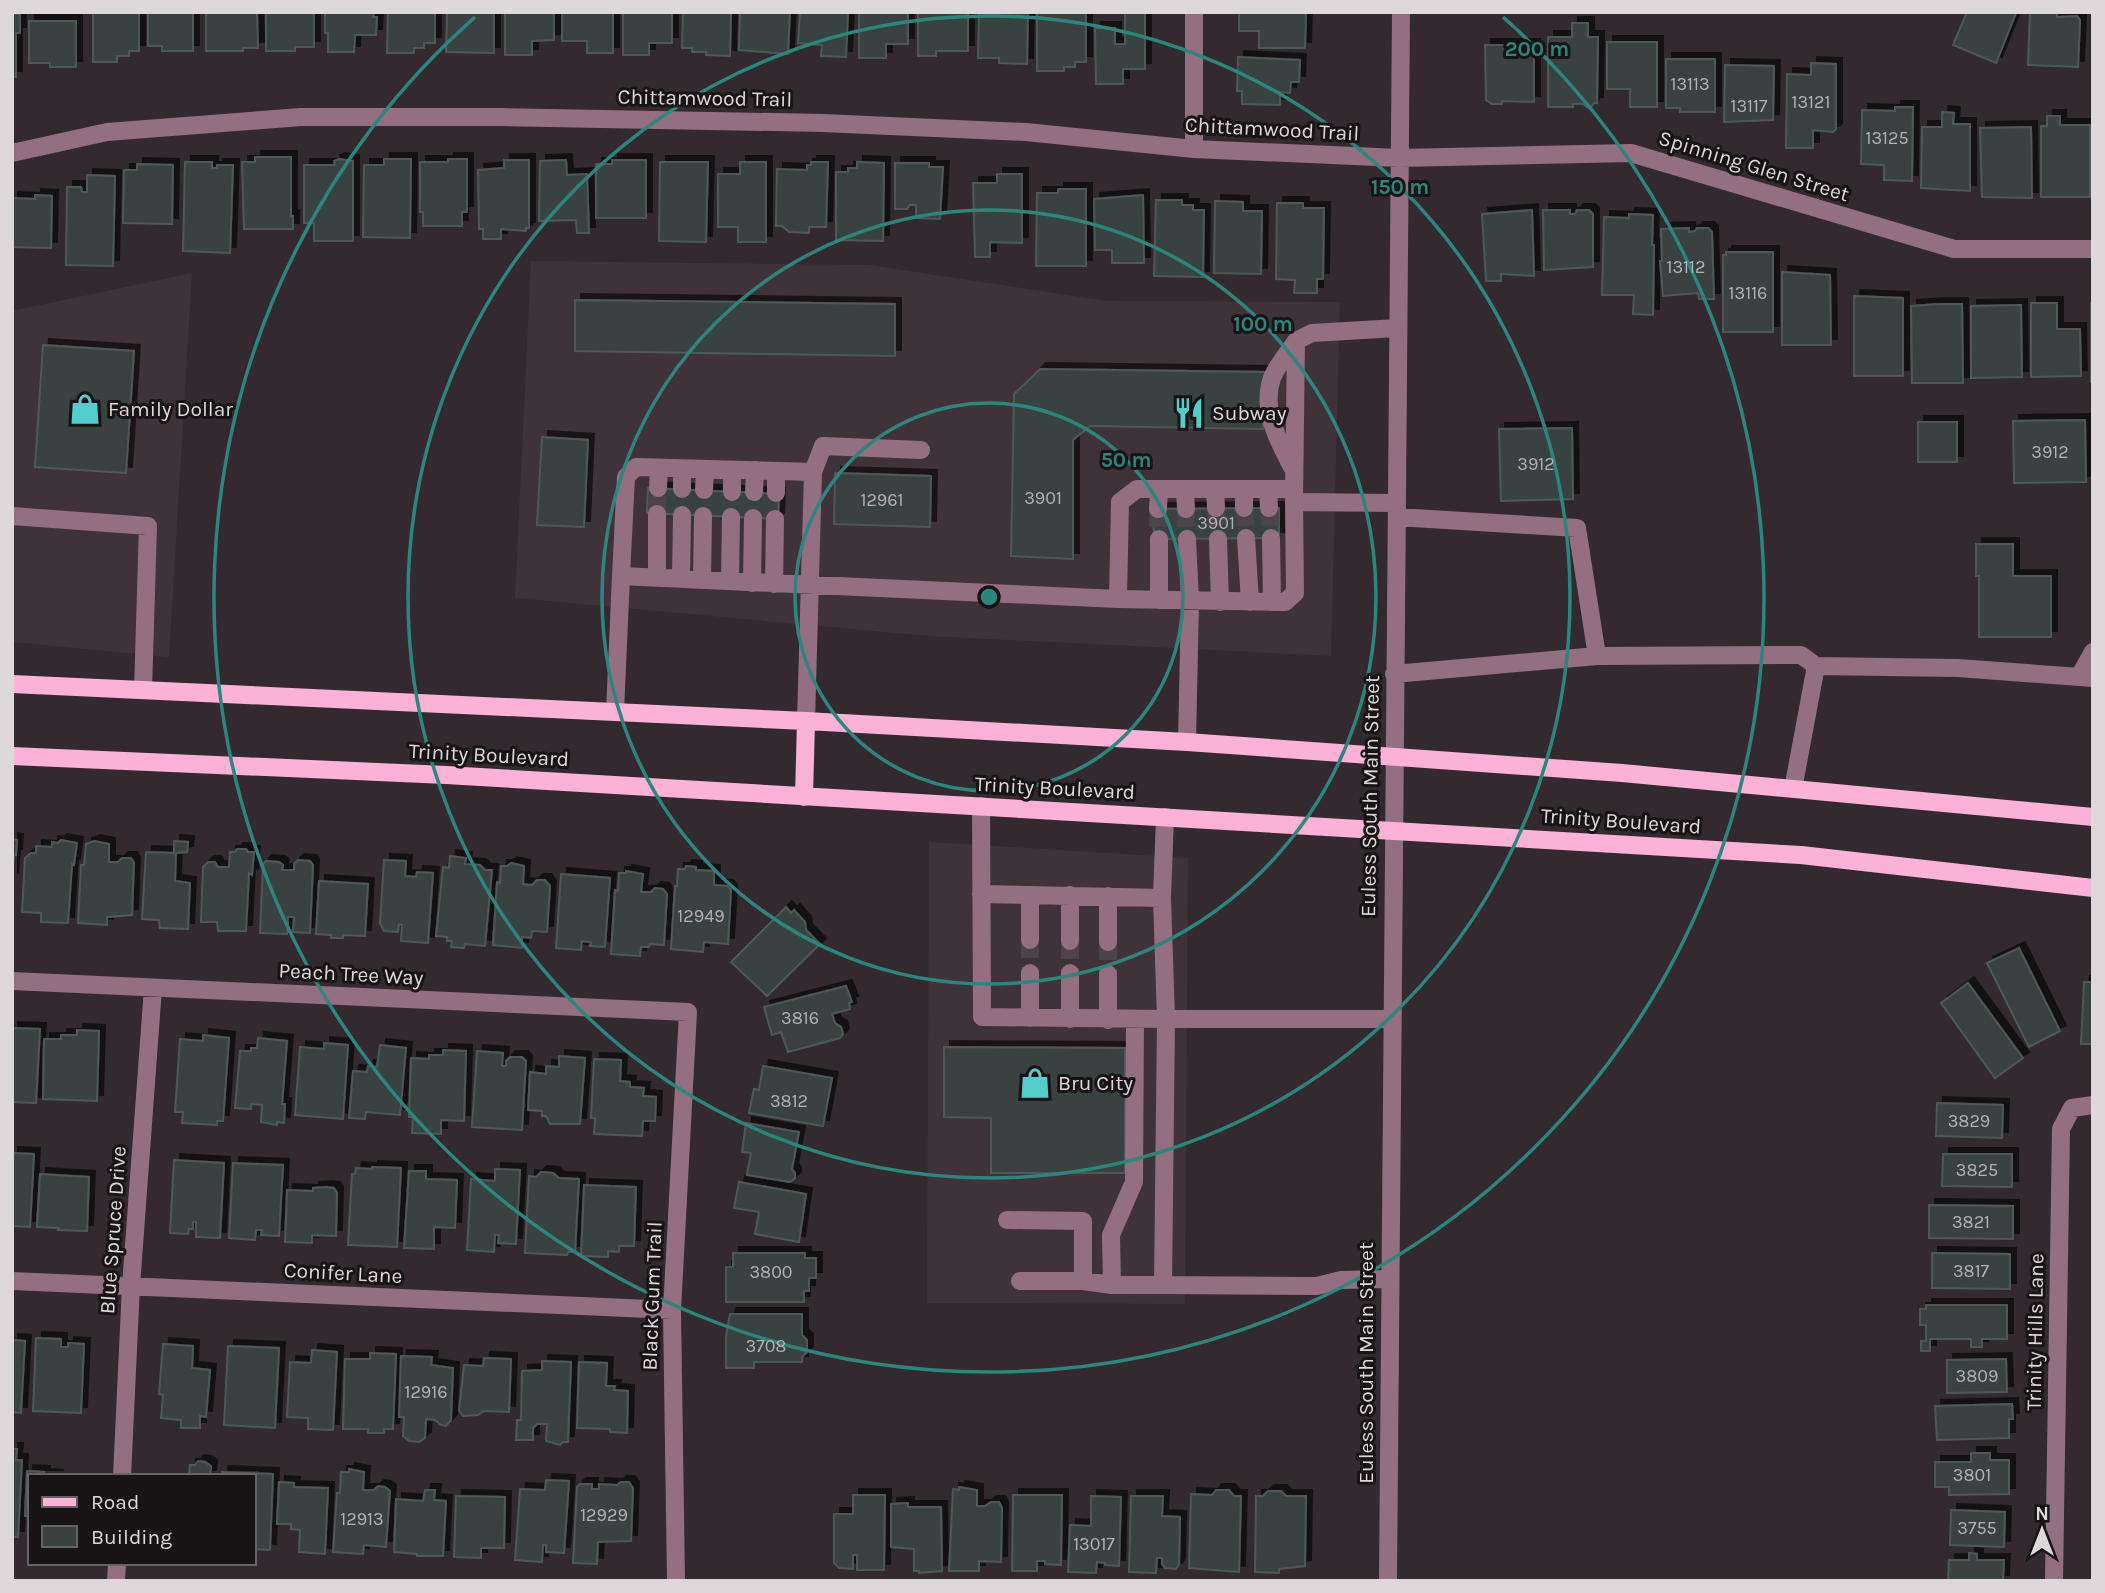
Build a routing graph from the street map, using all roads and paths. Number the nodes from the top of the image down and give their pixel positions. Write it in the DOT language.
graph roads {
  1 [pos="1194,12"];
  2 [pos="1401,12"];
  3 [pos="1194,149"];
  4 [pos="12,153"];
  5 [pos="1399,158"];
  6 [pos="2093,249"];
  7 [pos="1398,328"];
  8 [pos="1296,341"];
  9 [pos="921,450"];
  10 [pos="659,468"];
  11 [pos="682,469"];
  12 [pos="705,469"];
  13 [pos="732,470"];
  14 [pos="1294,470"];
  15 [pos="755,471"];
  16 [pos="776,471"];
  17 [pos="813,472"];
  18 [pos="658,488"];
  19 [pos="682,489"];
  20 [pos="1215,489"];
  21 [pos="1244,489"];
  22 [pos="1268,489"];
  23 [pos="704,490"];
  24 [pos="1159,490"];
  25 [pos="1185,490"];
  26 [pos="732,492"];
  27 [pos="754,492"];
  28 [pos="776,493"];
  29 [pos="1294,496"];
  30 [pos="1216,508"];
  31 [pos="1244,508"];
  32 [pos="1269,508"];
  33 [pos="1158,509"];
  34 [pos="1186,509"];
  35 [pos="1396,510"];
  36 [pos="657,514"];
  37 [pos="682,515"];
  38 [pos="12,516"];
  39 [pos="703,516"];
  40 [pos="732,517"];
  41 [pos="753,518"];
  42 [pos="775,519"];
  43 [pos="1246,538"];
  44 [pos="1270,538"];
  45 [pos="1159,539"];
  46 [pos="1187,539"];
  47 [pos="1218,539"];
  48 [pos="621,576"];
  49 [pos="657,578"];
  50 [pos="681,579"];
  51 [pos="702,580"];
  52 [pos="730,581"];
  53 [pos="752,583"];
  54 [pos="774,584"];
  55 [pos="808,586"];
  56 [pos="1118,599"];
  57 [pos="1159,600"];
  58 [pos="1190,601"];
  59 [pos="1220,601"];
  60 [pos="1250,601"];
  61 [pos="1272,601"];
  62 [pos="2093,652"];
  63 [pos="1597,656"];
  64 [pos="1816,666"];
  65 [pos="1394,674"];
  66 [pos="2086,677"];
  67 [pos="12,684"];
  68 [pos="143,691"];
  69 [pos="615,712"];
  70 [pos="806,720"];
  71 [pos="1187,743"];
  72 [pos="12,756"];
  73 [pos="1393,758"];
  74 [pos="1793,789"];
  75 [pos="804,797"];
  76 [pos="981,806"];
  77 [pos="1165,817"];
  78 [pos="2093,817"];
  79 [pos="1391,829"];
  80 [pos="2093,888"];
  81 [pos="981,894"];
  82 [pos="1030,895"];
  83 [pos="1070,895"];
  84 [pos="1108,896"];
  85 [pos="1162,898"];
  86 [pos="1030,940"];
  87 [pos="1070,941"];
  88 [pos="1108,942"];
  89 [pos="1030,973"];
  90 [pos="1070,973"];
  91 [pos="1108,974"];
  92 [pos="12,981"];
  93 [pos="153,988"];
  94 [pos="688,1012"];
  95 [pos="1030,1018"];
  96 [pos="1070,1019"];
  97 [pos="1166,1019"];
  98 [pos="1391,1019"];
  99 [pos="1108,1020"];
  100 [pos="1135,1020"];
  101 [pos="2093,1105"];
  102 [pos="1007,1220"];
  103 [pos="1389,1279"];
  104 [pos="12,1281"];
  105 [pos="1020,1281"];
  106 [pos="1083,1281"];
  107 [pos="1112,1285"];
  108 [pos="1163,1285"];
  109 [pos="131,1286"];
  110 [pos="672,1310"];
  111 [pos="122,1474"];
  112 [pos="676,1581"];
  113 [pos="1388,1581"];
  114 [pos="2054,1581"];
  1 -- 3 [label="street"];
  2 -- 5 [label="street, Euless South Main Street"];
  3 -- 4 [label="street, Chittamwood Trail"];
  3 -- 5 [label="street, Chittamwood Trail"];
  5 -- 6 [label="street, Spinning Glen Street"];
  5 -- 7 [label="street, Euless South Main Street"];
  7 -- 8 [label="street"];
  7 -- 35 [label="street, Euless South Main Street"];
  8 -- 14 [label="street"];
  8 -- 14 [label="street"];
  9 -- 17 [label="street"];
  10 -- 11 [label="street"];
  10 -- 18 [label="street"];
  10 -- 48 [label="street"];
  11 -- 12 [label="street"];
  11 -- 19 [label="street"];
  12 -- 13 [label="street"];
  12 -- 23 [label="street"];
  13 -- 15 [label="street"];
  13 -- 26 [label="street"];
  14 -- 29 [label="street"];
  15 -- 16 [label="street"];
  15 -- 27 [label="street"];
  16 -- 17 [label="street"];
  16 -- 28 [label="street"];
  17 -- 55 [label="street"];
  20 -- 21 [label="street"];
  20 -- 25 [label="street"];
  20 -- 30 [label="street"];
  21 -- 22 [label="street"];
  21 -- 31 [label="street"];
  22 -- 29 [label="street"];
  22 -- 32 [label="street"];
  24 -- 25 [label="street"];
  24 -- 33 [label="street"];
  24 -- 56 [label="street"];
  25 -- 34 [label="street"];
  29 -- 35 [label="street"];
  29 -- 61 [label="street"];
  35 -- 63 [label="street"];
  35 -- 65 [label="street, Euless South Main Street"];
  36 -- 49 [label="street"];
  37 -- 50 [label="street"];
  38 -- 68 [label="street"];
  39 -- 51 [label="street"];
  40 -- 52 [label="street"];
  41 -- 53 [label="street"];
  42 -- 54 [label="street"];
  43 -- 60 [label="street"];
  44 -- 61 [label="street"];
  45 -- 57 [label="street"];
  46 -- 58 [label="street"];
  47 -- 59 [label="street"];
  48 -- 49 [label="street"];
  48 -- 69 [label="street"];
  49 -- 50 [label="street"];
  50 -- 51 [label="street"];
  51 -- 52 [label="street"];
  52 -- 53 [label="street"];
  53 -- 54 [label="street"];
  54 -- 55 [label="street"];
  55 -- 56 [label="street"];
  55 -- 70 [label="street"];
  56 -- 57 [label="street"];
  57 -- 58 [label="street"];
  58 -- 59 [label="street"];
  58 -- 71 [label="street"];
  59 -- 60 [label="street"];
  60 -- 61 [label="street"];
  62 -- 66 [label="street"];
  63 -- 64 [label="street"];
  63 -- 65 [label="street"];
  64 -- 66 [label="street"];
  64 -- 74 [label="street"];
  65 -- 73 [label="street, Euless South Main Street"];
  67 -- 68 [label="main road"];
  68 -- 69 [label="main road"];
  69 -- 70 [label="main road"];
  70 -- 71 [label="main road"];
  70 -- 75 [label="main road"];
  71 -- 73 [label="main road"];
  72 -- 75 [label="main road, Trinity Boulevard"];
  73 -- 74 [label="main road"];
  73 -- 79 [label="street, Euless South Main Street"];
  74 -- 78 [label="main road"];
  75 -- 76 [label="main road, Trinity Boulevard"];
  76 -- 77 [label="main road, Trinity Boulevard"];
  76 -- 81 [label="street"];
  77 -- 79 [label="main road, Trinity Boulevard"];
  77 -- 85 [label="street"];
  79 -- 80 [label="main road, Trinity Boulevard"];
  79 -- 98 [label="street, Euless South Main Street"];
  81 -- 82 [label="street"];
  81 -- 95 [label="street"];
  82 -- 83 [label="street"];
  82 -- 86 [label="street"];
  83 -- 84 [label="street"];
  83 -- 87 [label="street"];
  84 -- 85 [label="street"];
  84 -- 88 [label="street"];
  85 -- 97 [label="street"];
  89 -- 95 [label="street"];
  90 -- 96 [label="street"];
  91 -- 99 [label="street"];
  92 -- 93 [label="street, Peach Tree Way"];
  93 -- 94 [label="street, Peach Tree Way"];
  93 -- 109 [label="street, Blue Spruce Drive"];
  94 -- 110 [label="street, Black Gum Trail"];
  95 -- 96 [label="street"];
  96 -- 99 [label="street"];
  97 -- 98 [label="street"];
  97 -- 100 [label="street"];
  97 -- 108 [label="street"];
  98 -- 103 [label="street, Euless South Main Street"];
  99 -- 100 [label="street"];
  100 -- 107 [label="street"];
  101 -- 114 [label="street, Trinity Hills Lane"];
  102 -- 106 [label="street"];
  103 -- 108 [label="street"];
  103 -- 113 [label="street, Euless South Main Street"];
  104 -- 109 [label="street, Conifer Lane"];
  105 -- 106 [label="street"];
  106 -- 107 [label="street"];
  107 -- 108 [label="street"];
  109 -- 110 [label="street, Conifer Lane"];
  109 -- 111 [label="street, Blue Spruce Drive"];
  110 -- 112 [label="street, Black Gum Trail"];
}
